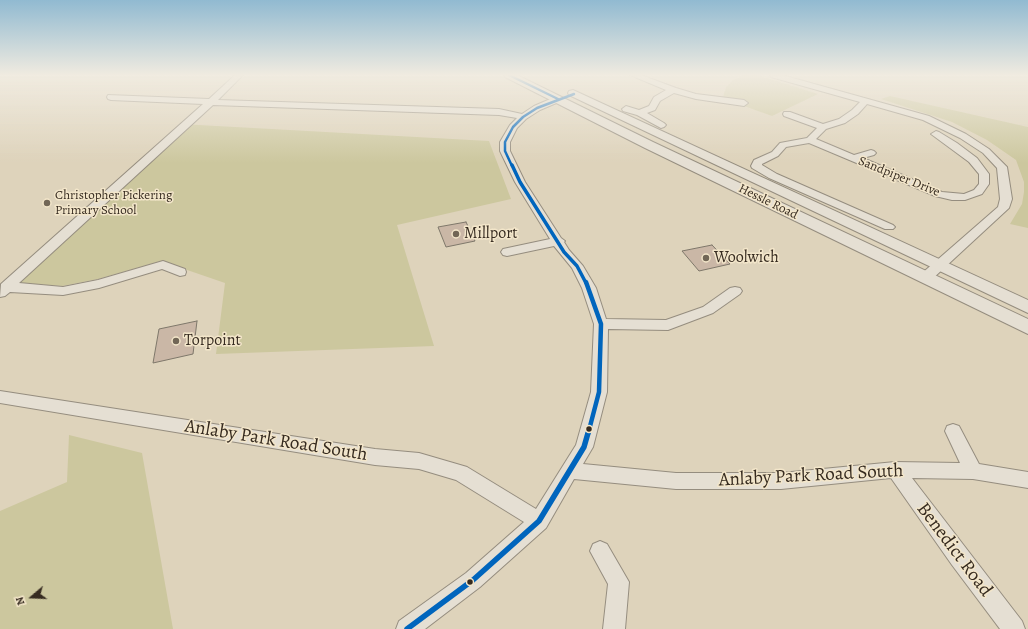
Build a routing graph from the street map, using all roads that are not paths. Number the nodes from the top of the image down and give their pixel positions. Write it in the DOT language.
graph roads {
  1 [pos="208,104"];
  2 [pos="279,104"];
  3 [pos="542,104"];
  4 [pos="581,104"];
  5 [pos="584,104"];
  6 [pos="654,104"];
  7 [pos="862,104"];
  8 [pos="881,104"];
  9 [pos="626,109"];
  10 [pos="640,113"];
  11 [pos="787,114"];
  12 [pos="523,117"];
  13 [pos="661,125"];
  14 [pos="823,127"];
  15 [pos="936,134"];
  16 [pos="810,140"];
  17 [pos="871,153"];
  18 [pos="853,158"];
  19 [pos="889,227"];
  20 [pos="558,241"];
  21 [pos="507,252"];
  22 [pos="938,266"];
  23 [pos="180,272"];
  24 [pos="925,278"];
  25 [pos="3,290"];
  26 [pos="735,291"];
  27 [pos="1028,308"];
  28 [pos="601,324"];
  29 [pos="1028,327"];
  30 [pos="0,397"];
  31 [pos="953,431"];
  32 [pos="894,470"];
  33 [pos="571,471"];
  34 [pos="973,471"];
  35 [pos="1028,480"];
  36 [pos="539,521"];
  37 [pos="600,551"];
  38 [pos="407,629"];
  39 [pos="614,629"];
  40 [pos="1014,629"];
  1 -- 25 [label="street"];
  2 -- 12 [label="street"];
  3 -- 12 [label="street"];
  4 -- 24 [label="street, Hessle Road"];
  5 -- 22 [label="street, Hessle Road"];
  6 -- 10 [label="street"];
  7 -- 14 [label="street"];
  8 -- 22 [label="street"];
  9 -- 10 [label="street"];
  10 -- 13 [label="street"];
  11 -- 14 [label="street"];
  12 -- 20 [label="street"];
  14 -- 16 [label="street"];
  15 -- 18 [label="street, Sandpiper Drive"];
  16 -- 18 [label="street, Sandpiper Drive"];
  16 -- 19 [label="street"];
  17 -- 18 [label="street, Sandpiper Drive"];
  20 -- 21 [label="street"];
  20 -- 28 [label="street"];
  22 -- 24 [label="street"];
  22 -- 27 [label="street, Hessle Road"];
  23 -- 25 [label="street"];
  24 -- 29 [label="street, Hessle Road"];
  26 -- 28 [label="street"];
  28 -- 33 [label="street"];
  30 -- 36 [label="street, Anlaby Park Road South"];
  31 -- 34 [label="street"];
  32 -- 33 [label="street, Anlaby Park Road South"];
  32 -- 34 [label="street, Anlaby Park Road South"];
  32 -- 40 [label="street, Benedict Road"];
  33 -- 36 [label="street"];
  34 -- 35 [label="street, Anlaby Park Road South"];
  36 -- 38 [label="street"];
  37 -- 39 [label="street"];
}
